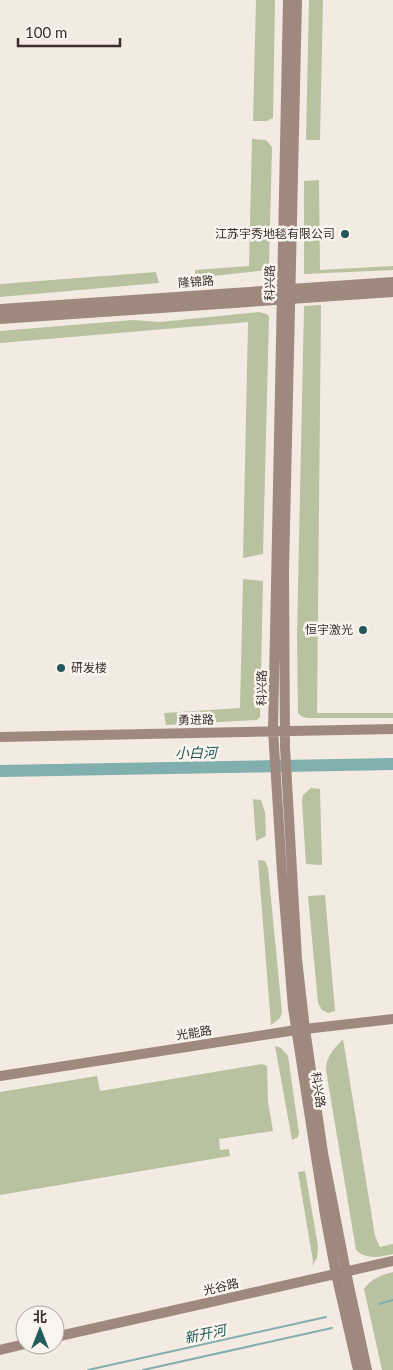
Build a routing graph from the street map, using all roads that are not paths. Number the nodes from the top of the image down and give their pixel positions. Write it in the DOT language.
graph roads {
  1 [pos="288,0"];
  2 [pos="297,0"];
  3 [pos="393,282"];
  4 [pos="393,292"];
  5 [pos="286,294"];
  6 [pos="0,309"];
  7 [pos="0,319"];
  8 [pos="393,729"];
  9 [pos="273,730"];
  10 [pos="284,730"];
  11 [pos="0,737"];
  12 [pos="279,747"];
  13 [pos="393,1019"];
  14 [pos="300,1029"];
  15 [pos="0,1076"];
  16 [pos="393,1261"];
  17 [pos="341,1273"];
  18 [pos="65,1335"];
  19 [pos="15,1346"];
  20 [pos="0,1350"];
  21 [pos="358,1370"];
  22 [pos="367,1370"];
  1 -- 5 [label="main road, 科兴路"];
  2 -- 5 [label="main road, 科兴路"];
  3 -- 5 [label="main road, 隆锦路"];
  4 -- 5 [label="main road, 隆锦路"];
  5 -- 6 [label="main road, 隆锦路"];
  5 -- 7 [label="main road, 隆锦路"];
  5 -- 9 [label="main road, 科兴路"];
  5 -- 10 [label="main road, 科兴路"];
  8 -- 10 [label="main road, 勇进路"];
  9 -- 10 [label="main road, 勇进路"];
  9 -- 11 [label="main road, 勇进路"];
  9 -- 12 [label="main road, 科兴路"];
  10 -- 12 [label="main road, 科兴路"];
  12 -- 14 [label="main road, 科兴路"];
  12 -- 14 [label="main road, 科兴路"];
  13 -- 14 [label="main road, 光能路"];
  14 -- 15 [label="main road, 光能路"];
  14 -- 17 [label="main road, 科兴路"];
  16 -- 17 [label="main road, 光谷路"];
  17 -- 18 [label="main road, 光谷路"];
  17 -- 21 [label="main road, 科兴路"];
  17 -- 22 [label="main road, 科兴路"];
  19 -- 20 [label="main road"];
}
